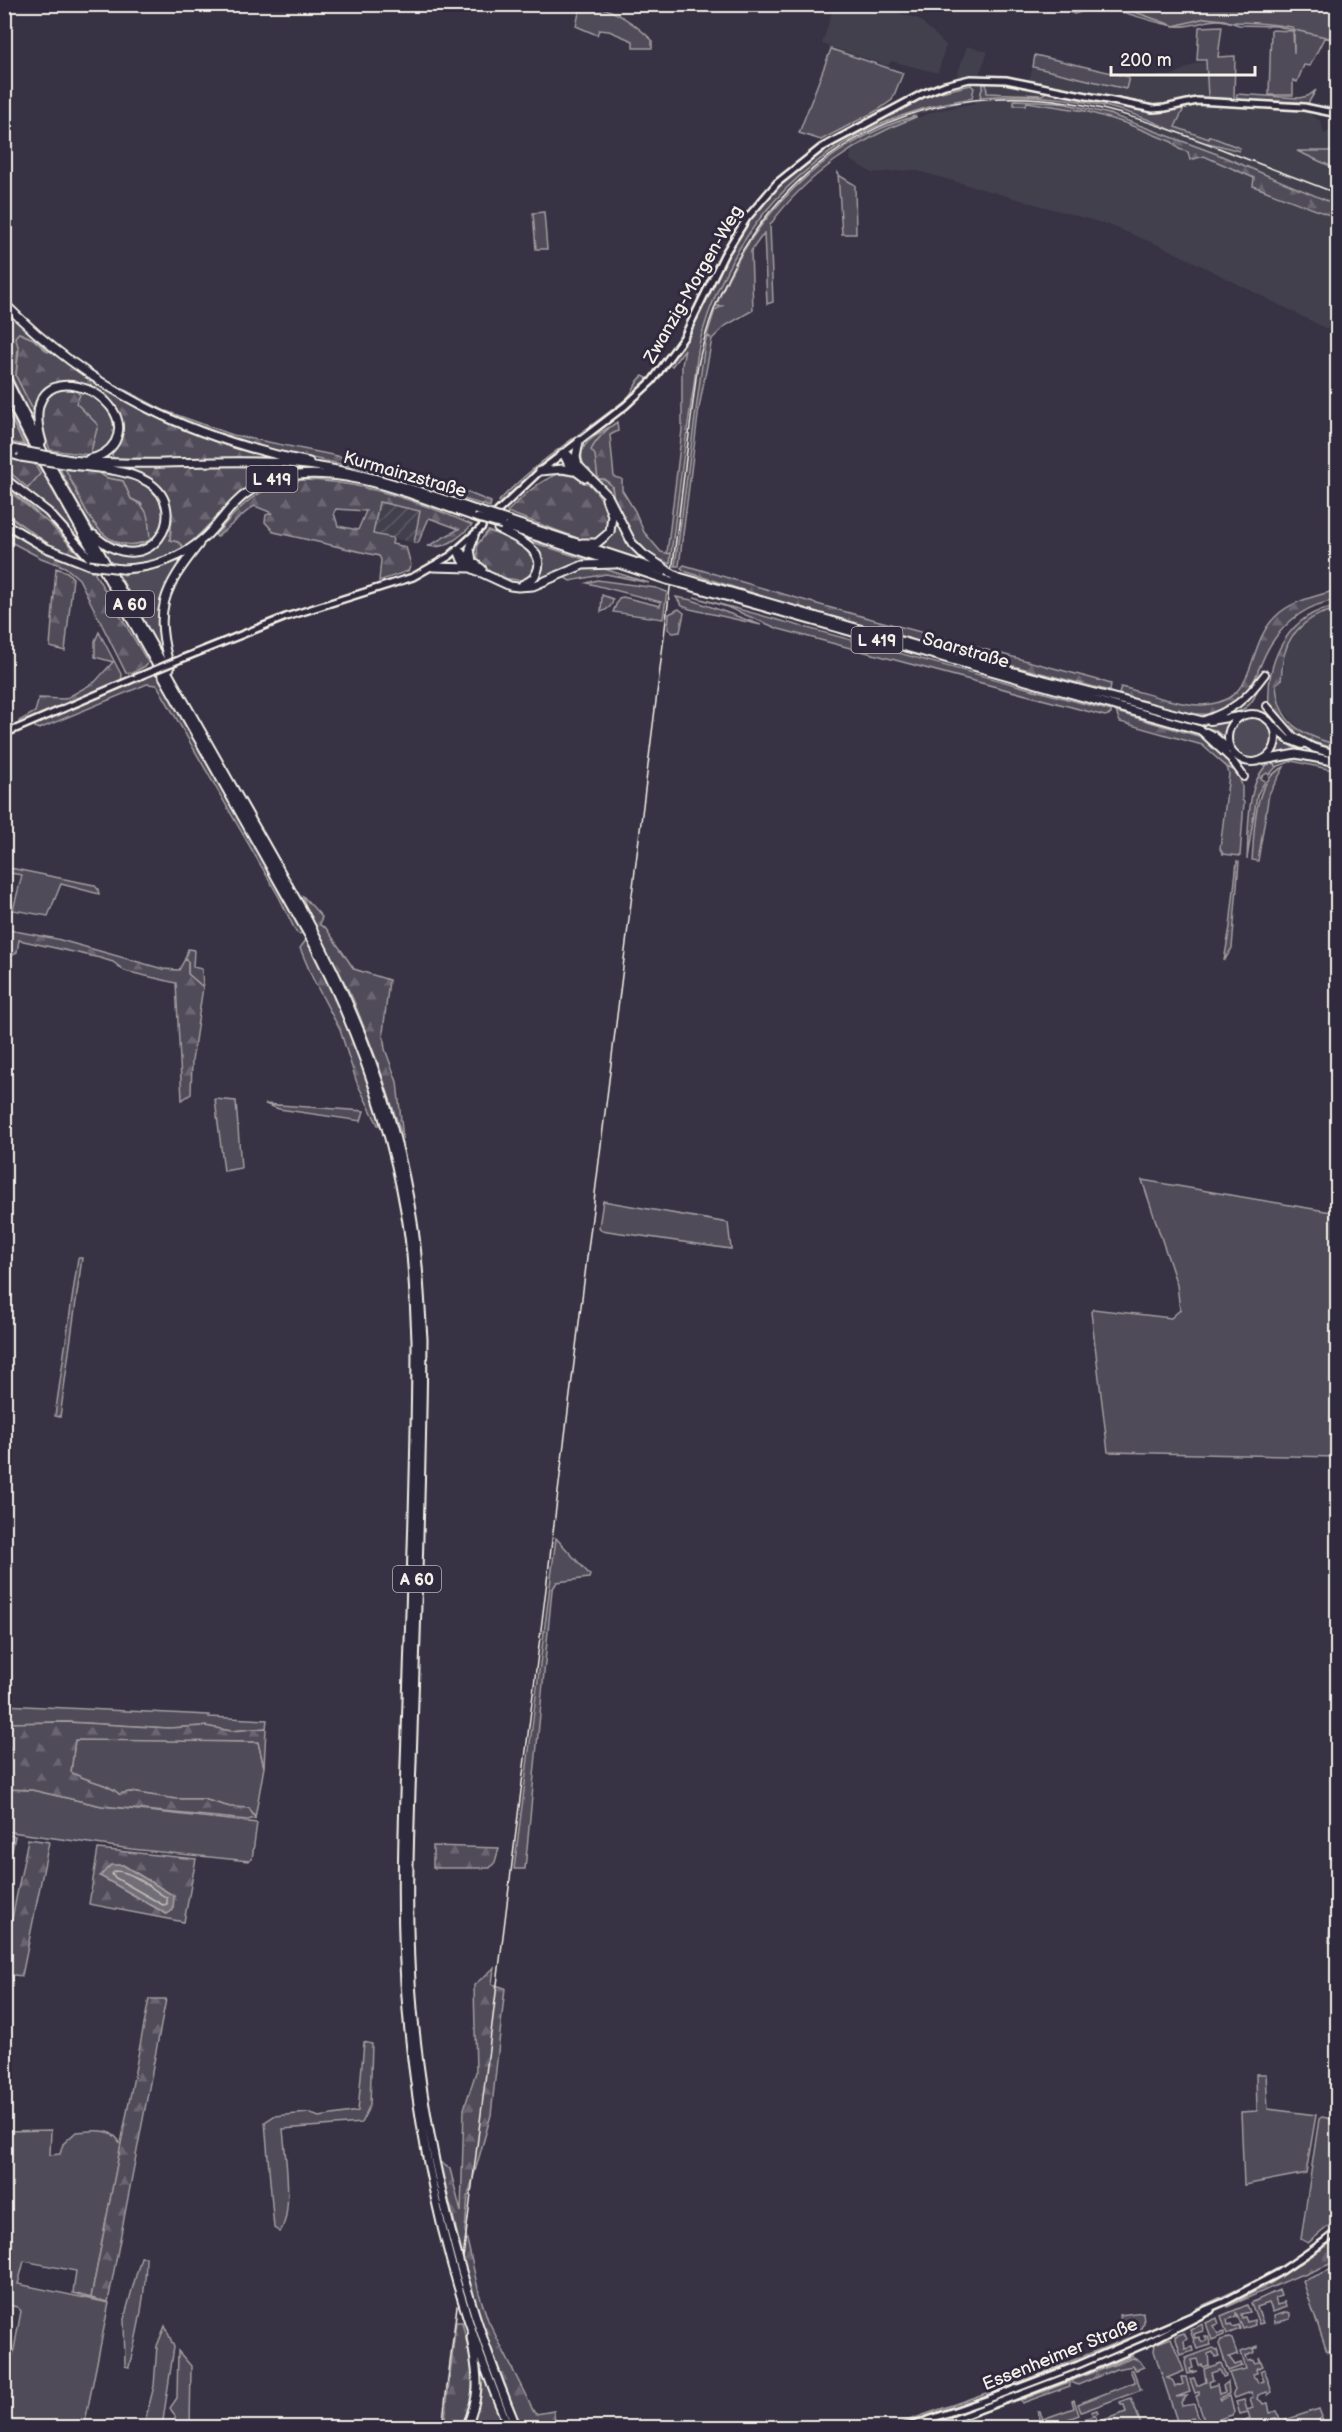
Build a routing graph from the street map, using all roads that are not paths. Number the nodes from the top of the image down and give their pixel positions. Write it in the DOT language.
graph roads {
  1 [pos="1338,114"];
  2 [pos="4,303"];
  3 [pos="4,374"];
  4 [pos="4,389"];
  5 [pos="579,441"];
  6 [pos="4,447"];
  7 [pos="4,452"];
  8 [pos="19,453"];
  9 [pos="563,453"];
  10 [pos="47,459"];
  11 [pos="73,462"];
  12 [pos="577,469"];
  13 [pos="343,470"];
  14 [pos="540,471"];
  15 [pos="4,478"];
  16 [pos="497,512"];
  17 [pos="475,515"];
  18 [pos="5,523"];
  19 [pos="502,525"];
  20 [pos="482,527"];
  21 [pos="87,529"];
  22 [pos="206,536"];
  23 [pos="474,536"];
  24 [pos="567,541"];
  25 [pos="458,550"];
  26 [pos="471,564"];
  27 [pos="615,564"];
  28 [pos="434,567"];
  29 [pos="668,575"];
  30 [pos="107,577"];
  31 [pos="679,580"];
  32 [pos="1265,674"];
  33 [pos="173,679"];
  34 [pos="1114,703"];
  35 [pos="1267,706"];
  36 [pos="1242,716"];
  37 [pos="1202,721"];
  38 [pos="1271,724"];
  39 [pos="1200,730"];
  40 [pos="4,734"];
  41 [pos="1314,748"];
  42 [pos="1233,753"];
  43 [pos="1338,755"];
  44 [pos="1263,760"];
  45 [pos="1338,762"];
  46 [pos="1244,777"];
  47 [pos="1338,2232"];
  48 [pos="1224,2302"];
  49 [pos="467,2316"];
  50 [pos="466,2427"];
  51 [pos="509,2427"];
  52 [pos="516,2427"];
  53 [pos="905,2427"];
  54 [pos="931,2427"];
  1 -- 5 [label="main road, Zwanzig-Morgen-Weg"];
  2 -- 13 [label="highway"];
  3 -- 10 [label="highway, A 60"];
  4 -- 30 [label="highway, A 60"];
  5 -- 9 [label="main road, Zwanzig-Morgen-Weg"];
  5 -- 12 [label="highway"];
  6 -- 8 [label="highway, Kurmainzstraße / L 419"];
  7 -- 8 [label="highway"];
  8 -- 11 [label="highway, Kurmainzstraße / L 419, bridge"];
  9 -- 12 [label="highway"];
  9 -- 14 [label="main road, Zwanzig-Morgen-Weg"];
  10 -- 11 [label="highway"];
  10 -- 21 [label="highway, A 60"];
  11 -- 13 [label="highway, Kurmainzstraße / L 419"];
  11 -- 21 [label="highway"];
  12 -- 14 [label="highway"];
  12 -- 24 [label="highway"];
  12 -- 29 [label="highway"];
  13 -- 17 [label="highway, Kurmainzstraße / L 419"];
  14 -- 16 [label="main road, Zwanzig-Morgen-Weg"];
  15 -- 30 [label="highway"];
  17 -- 19 [label="highway, Kurmainzstraße / L 419, bridge"];
  17 -- 19 [label="highway, bridge"];
  17 -- 22 [label="highway, Kurmainzstraße / L 419"];
  18 -- 22 [label="highway, Kurmainzstraße / L 419, bridge"];
  19 -- 24 [label="highway, Kurmainzstraße / L 419"];
  19 -- 26 [label="highway"];
  19 -- 27 [label="highway, Kurmainzstraße / L 419"];
  20 -- 23 [label="main road"];
  21 -- 33 [label="highway, A 60"];
  22 -- 33 [label="highway"];
  23 -- 25 [label="main road"];
  23 -- 26 [label="highway"];
  24 -- 29 [label="highway, Kurmainzstraße / L 419"];
  25 -- 26 [label="highway"];
  25 -- 28 [label="main road"];
  26 -- 27 [label="highway"];
  26 -- 28 [label="highway"];
  27 -- 29 [label="highway, L 419"];
  28 -- 40 [label="main road, bridge"];
  29 -- 31 [label="highway, Kurmainzstraße / L 419, bridge"];
  30 -- 49 [label="highway, A 60"];
  31 -- 34 [label="highway, Saarstraße / L 419"];
  32 -- 37 [label="main road"];
  33 -- 52 [label="highway, A 60"];
  34 -- 37 [label="highway, Saarstraße / L 419"];
  34 -- 39 [label="highway, Saarstraße / L 419"];
  35 -- 41 [label="main road"];
  36 -- 37 [label="main road, Saarstraße / L 419"];
  36 -- 38 [label="main road, L 419"];
  36 -- 42 [label="main road"];
  38 -- 41 [label="main road, L 419"];
  38 -- 44 [label="main road"];
  39 -- 42 [label="main road, Saarstraße / L 419"];
  39 -- 46 [label="main road"];
  41 -- 43 [label="highway, L 419"];
  42 -- 44 [label="main road, L 419"];
  44 -- 45 [label="highway, L 419"];
  47 -- 48 [label="main road, Essenheimer Straße"];
  48 -- 53 [label="main road, Essenheimer Straße"];
  48 -- 54 [label="main road, Essenheimer Straße"];
  49 -- 50 [label="highway"];
  49 -- 51 [label="highway, A 60"];
}
